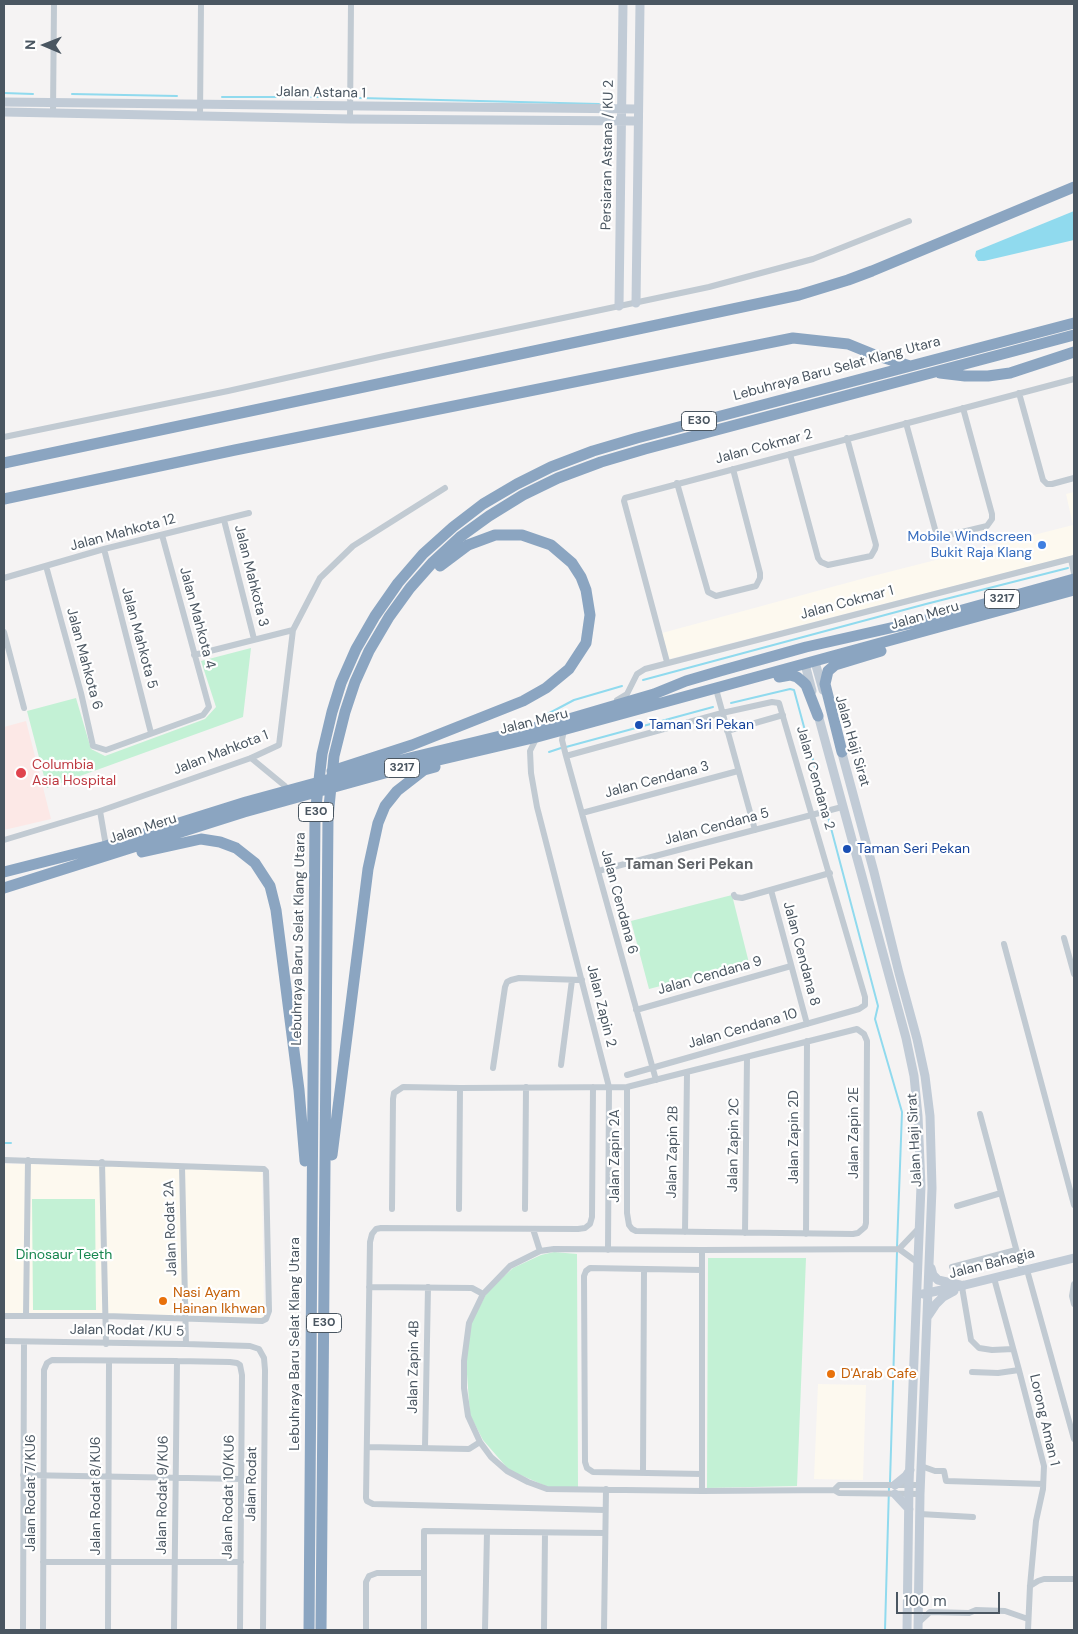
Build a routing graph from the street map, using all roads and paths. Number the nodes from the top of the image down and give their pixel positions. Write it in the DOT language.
graph roads {
  1 [pos="54,4"];
  2 [pos="201,4"];
  3 [pos="351,4"];
  4 [pos="623,4"];
  5 [pos="640,4"];
  6 [pos="4,102"];
  7 [pos="53,103"];
  8 [pos="200,105"];
  9 [pos="350,107"];
  10 [pos="622,109"];
  11 [pos="637,109"];
  12 [pos="4,112"];
  13 [pos="53,113"];
  14 [pos="200,116"];
  15 [pos="350,119"];
  16 [pos="622,120"];
  17 [pos="637,121"];
  18 [pos="1074,187"];
  19 [pos="909,221"];
  20 [pos="636,304"];
  21 [pos="619,306"];
  22 [pos="1074,323"];
  23 [pos="1074,336"];
  24 [pos="1074,352"];
  25 [pos="1074,379"];
  26 [pos="1019,393"];
  27 [pos="963,408"];
  28 [pos="906,423"];
  29 [pos="4,437"];
  30 [pos="848,438"];
  31 [pos="790,454"];
  32 [pos="4,463"];
  33 [pos="733,469"];
  34 [pos="1074,478"];
  35 [pos="677,483"];
  36 [pos="445,488"];
  37 [pos="4,499"];
  38 [pos="249,513"];
  39 [pos="224,520"];
  40 [pos="162,535"];
  41 [pos="104,549"];
  42 [pos="1073,558"];
  43 [pos="46,566"];
  44 [pos="1074,573"];
  45 [pos="4,578"];
  46 [pos="1074,579"];
  47 [pos="1074,590"];
  48 [pos="389,617"];
  49 [pos="930,619"];
  50 [pos="943,627"];
  51 [pos="293,630"];
  52 [pos="4,632"];
  53 [pos="254,639"];
  54 [pos="194,655"];
  55 [pos="809,661"];
  56 [pos="667,662"];
  57 [pos="633,681"];
  58 [pos="720,688"];
  59 [pos="648,696"];
  60 [pos="24,708"];
  61 [pos="722,713"];
  62 [pos="784,714"];
  63 [pos="818,716"];
  64 [pos="563,725"];
  65 [pos="727,731"];
  66 [pos="151,733"];
  67 [pos="537,738"];
  68 [pos="499,746"];
  69 [pos="842,752"];
  70 [pos="566,754"];
  71 [pos="251,758"];
  72 [pos="738,771"];
  73 [pos="284,786"];
  74 [pos="246,802"];
  75 [pos="842,807"];
  76 [pos="100,811"];
  77 [pos="582,813"];
  78 [pos="816,814"];
  79 [pos="755,830"];
  80 [pos="4,840"];
  81 [pos="106,846"];
  82 [pos="101,858"];
  83 [pos="598,871"];
  84 [pos="4,872"];
  85 [pos="830,873"];
  86 [pos="4,888"];
  87 [pos="771,890"];
  88 [pos="734,894"];
  89 [pos="1064,938"];
  90 [pos="1004,944"];
  91 [pos="791,966"];
  92 [pos="1074,974"];
  93 [pos="572,980"];
  94 [pos="582,980"];
  95 [pos="865,1005"];
  96 [pos="636,1010"];
  97 [pos="807,1024"];
  98 [pos="807,1041"];
  99 [pos="747,1057"];
  100 [pos="562,1066"];
  101 [pos="652,1067"];
  102 [pos="493,1068"];
  103 [pos="687,1073"];
  104 [pos="627,1075"];
  105 [pos="656,1080"];
  106 [pos="526,1087"];
  107 [pos="593,1087"];
  108 [pos="609,1087"];
  109 [pos="627,1087"];
  110 [pos="460,1088"];
  111 [pos="980,1114"];
  112 [pos="4,1160"];
  113 [pos="28,1160"];
  114 [pos="102,1162"];
  115 [pos="182,1167"];
  116 [pos="1001,1192"];
  117 [pos="1074,1205"];
  118 [pos="958,1206"];
  119 [pos="392,1209"];
  120 [pos="460,1209"];
  121 [pos="525,1209"];
  122 [pos="311,1228"];
  123 [pos="533,1229"];
  124 [pos="918,1229"];
  125 [pos="685,1232"];
  126 [pos="745,1233"];
  127 [pos="806,1234"];
  128 [pos="899,1249"];
  129 [pos="608,1250"];
  130 [pos="702,1250"];
  131 [pos="1016,1250"];
  132 [pos="540,1251"];
  133 [pos="1074,1258"];
  134 [pos="917,1262"];
  135 [pos="930,1263"];
  136 [pos="952,1267"];
  137 [pos="644,1269"];
  138 [pos="702,1270"];
  139 [pos="1024,1270"];
  140 [pos="994,1278"];
  141 [pos="1074,1284"];
  142 [pos="964,1286"];
  143 [pos="370,1287"];
  144 [pos="428,1287"];
  145 [pos="483,1294"];
  146 [pos="916,1294"];
  147 [pos="928,1294"];
  148 [pos="1074,1304"];
  149 [pos="324,1309"];
  150 [pos="4,1316"];
  151 [pos="26,1316"];
  152 [pos="106,1316"];
  153 [pos="927,1318"];
  154 [pos="186,1319"];
  155 [pos="4,1341"];
  156 [pos="24,1342"];
  157 [pos="106,1344"];
  158 [pos="186,1344"];
  159 [pos="250,1346"];
  160 [pos="1014,1349"];
  161 [pos="109,1361"];
  162 [pos="177,1361"];
  163 [pos="1019,1370"];
  164 [pos="972,1372"];
  165 [pos="1074,1439"];
  166 [pos="480,1442"];
  167 [pos="367,1447"];
  168 [pos="425,1447"];
  169 [pos="921,1466"];
  170 [pos="910,1470"];
  171 [pos="643,1473"];
  172 [pos="702,1474"];
  173 [pos="23,1475"];
  174 [pos="44,1476"];
  175 [pos="108,1476"];
  176 [pos="175,1478"];
  177 [pos="242,1479"];
  178 [pos="1043,1484"];
  179 [pos="606,1489"];
  180 [pos="894,1489"];
  181 [pos="909,1489"];
  182 [pos="920,1489"];
  183 [pos="834,1490"];
  184 [pos="702,1491"];
  185 [pos="908,1508"];
  186 [pos="605,1510"];
  187 [pos="920,1514"];
  188 [pos="973,1517"];
  189 [pos="486,1532"];
  190 [pos="545,1533"];
  191 [pos="605,1533"];
  192 [pos="43,1562"];
  193 [pos="109,1562"];
  194 [pos="175,1562"];
  195 [pos="240,1562"];
  196 [pos="424,1573"];
  197 [pos="1074,1579"];
  198 [pos="1030,1586"];
  199 [pos="1028,1619"];
  200 [pos="918,1626"];
  201 [pos="23,1630"];
  202 [pos="43,1630"];
  203 [pos="108,1630"];
  204 [pos="174,1630"];
  205 [pos="240,1630"];
  206 [pos="263,1630"];
  207 [pos="308,1630"];
  208 [pos="321,1630"];
  209 [pos="366,1630"];
  210 [pos="424,1630"];
  211 [pos="486,1630"];
  212 [pos="544,1630"];
  213 [pos="604,1630"];
  214 [pos="906,1630"];
  215 [pos="1028,1630"];
  1 -- 7 [label="street"];
  2 -- 8 [label="street"];
  3 -- 9 [label="street"];
  4 -- 10 [label="main road, Persiaran Astana / KU 2"];
  5 -- 11 [label="main road, Persiaran Astana / KU 2"];
  6 -- 7 [label="main road, Jalan Astana 1"];
  7 -- 8 [label="main road, Jalan Astana 1"];
  7 -- 13 [label="street"];
  8 -- 9 [label="main road, Jalan Astana 1"];
  8 -- 14 [label="street"];
  9 -- 10 [label="main road, Jalan Astana 1"];
  9 -- 15 [label="street"];
  10 -- 11 [label="main road, Jalan Astana 1"];
  10 -- 16 [label="main road, Persiaran Astana / KU 2"];
  11 -- 17 [label="main road, Persiaran Astana / KU 2"];
  12 -- 13 [label="main road, Jalan Astana 1"];
  13 -- 14 [label="main road, Jalan Astana 1"];
  14 -- 15 [label="main road, Jalan Astana 1"];
  15 -- 16 [label="main road, Jalan Astana 1"];
  16 -- 17 [label="main road, Jalan Astana 1"];
  16 -- 21 [label="main road, Persiaran Astana / KU 2"];
  17 -- 20 [label="main road, Persiaran Astana / KU 2"];
  18 -- 32 [label="highway"];
  19 -- 20 [label="street"];
  20 -- 21 [label="street"];
  21 -- 29 [label="street"];
  22 -- 122 [label="highway, Lebuhraya Baru Selat Klang Utara / E30"];
  23 -- 48 [label="highway, Lebuhraya Baru Selat Klang Utara / E30"];
  24 -- 37 [label="highway"];
  25 -- 26 [label="street, Jalan Cokmar 2"];
  26 -- 27 [label="street, Jalan Cokmar 2"];
  26 -- 34 [label="street"];
  27 -- 28 [label="street, Jalan Cokmar 2"];
  27 -- 28 [label="street"];
  28 -- 30 [label="street, Jalan Cokmar 2"];
  30 -- 31 [label="street, Jalan Cokmar 2"];
  30 -- 31 [label="street"];
  31 -- 33 [label="street, Jalan Cokmar 2"];
  33 -- 35 [label="street, Jalan Cokmar 2"];
  33 -- 35 [label="street"];
  35 -- 56 [label="street, Jalan Cokmar 2"];
  36 -- 51 [label="street"];
  38 -- 39 [label="street, Jalan Mahkota 12"];
  39 -- 40 [label="street, Jalan Mahkota 12"];
  39 -- 53 [label="street, Jalan Mahkota 3"];
  40 -- 41 [label="street, Jalan Mahkota 12"];
  40 -- 54 [label="street, Jalan Mahkota 4"];
  41 -- 43 [label="street, Jalan Mahkota 12"];
  41 -- 66 [label="street, Jalan Mahkota 5"];
  42 -- 44 [label="street"];
  42 -- 56 [label="street, Jalan Cokmar 1"];
  43 -- 45 [label="street, Jalan Mahkota 12"];
  43 -- 66 [label="street, Jalan Mahkota 6"];
  46 -- 49 [label="highway, Jalan Meru / 3217"];
  47 -- 50 [label="highway, Jalan Meru / 3217"];
  48 -- 73 [label="highway"];
  48 -- 149 [label="highway, Lebuhraya Baru Selat Klang Utara / E30"];
  49 -- 55 [label="highway"];
  49 -- 59 [label="highway, Jalan Meru / 3217"];
  50 -- 55 [label="highway, Jalan Meru / 3217"];
  50 -- 69 [label="highway"];
  51 -- 53 [label="street"];
  51 -- 71 [label="street, Jalan Mahkota 1"];
  52 -- 60 [label="street"];
  53 -- 54 [label="street"];
  54 -- 66 [label="street, Jalan Mahkota 4"];
  55 -- 58 [label="highway, Jalan Meru / 3217"];
  55 -- 59 [label="highway"];
  55 -- 63 [label="main road, Jalan Haji Sirat"];
  55 -- 69 [label="main road, Jalan Haji Sirat"];
  56 -- 57 [label="street, Jalan Cokmar 1"];
  57 -- 59 [label="street"];
  57 -- 64 [label="street, Jalan Cokmar 1"];
  58 -- 61 [label="street"];
  58 -- 63 [label="highway"];
  58 -- 64 [label="highway, Jalan Meru / 3217"];
  59 -- 64 [label="highway, Jalan Meru / 3217"];
  61 -- 62 [label="street, Jalan Cendana 2"];
  61 -- 65 [label="street"];
  61 -- 70 [label="street"];
  62 -- 65 [label="street"];
  62 -- 78 [label="street, Jalan Cendana 2"];
  63 -- 75 [label="main road, Jalan Haji Sirat"];
  64 -- 67 [label="highway, Jalan Meru / 3217"];
  64 -- 70 [label="street, Jalan Cendana 6"];
  64 -- 74 [label="highway, Jalan Meru / 3217"];
  65 -- 72 [label="street"];
  67 -- 68 [label="highway, Jalan Meru / 3217"];
  67 -- 94 [label="street, Jalan Zapin 2"];
  68 -- 82 [label="highway, Jalan Meru / 3217"];
  68 -- 149 [label="highway"];
  69 -- 135 [label="main road, Jalan Haji Sirat"];
  70 -- 77 [label="street, Jalan Cendana 6"];
  71 -- 73 [label="street"];
  71 -- 76 [label="street, Jalan Mahkota 1"];
  72 -- 77 [label="street, Jalan Cendana 3"];
  72 -- 79 [label="street"];
  73 -- 74 [label="highway"];
  74 -- 81 [label="highway, Jalan Meru / 3217"];
  75 -- 78 [label="street, Jalan Cendana 5"];
  75 -- 124 [label="main road, Jalan Haji Sirat"];
  76 -- 80 [label="street, Jalan Mahkota 1"];
  76 -- 81 [label="street"];
  77 -- 83 [label="street, Jalan Cendana 6"];
  78 -- 79 [label="street, Jalan Cendana 5"];
  78 -- 85 [label="street, Jalan Cendana 2"];
  79 -- 83 [label="street, Jalan Cendana 5"];
  81 -- 84 [label="highway, Jalan Meru / 3217"];
  82 -- 86 [label="highway, Jalan Meru / 3217"];
  82 -- 122 [label="highway"];
  83 -- 96 [label="street, Jalan Cendana 6"];
  85 -- 87 [label="street"];
  85 -- 95 [label="street, Jalan Cendana 2"];
  87 -- 88 [label="street"];
  87 -- 91 [label="street, Jalan Cendana 8"];
  89 -- 92 [label="street"];
  90 -- 117 [label="street"];
  91 -- 96 [label="street, Jalan Cendana 9"];
  91 -- 97 [label="street, Jalan Cendana 8"];
  93 -- 94 [label="street"];
  93 -- 100 [label="street"];
  93 -- 102 [label="street"];
  94 -- 108 [label="street, Jalan Zapin 2"];
  95 -- 97 [label="street, Jalan Cendana 10"];
  96 -- 101 [label="street, Jalan Cendana 6"];
  97 -- 101 [label="street, Jalan Cendana 10"];
  98 -- 99 [label="street"];
  98 -- 127 [label="street, Jalan Zapin 2D"];
  98 -- 127 [label="street, Jalan Zapin 2E"];
  99 -- 103 [label="street"];
  99 -- 126 [label="street, Jalan Zapin 2C"];
  101 -- 104 [label="street, Jalan Cendana 10"];
  101 -- 105 [label="street, Jalan Cendana 6"];
  103 -- 105 [label="street"];
  103 -- 125 [label="street, Jalan Zapin 2B"];
  105 -- 109 [label="street"];
  106 -- 107 [label="street"];
  106 -- 110 [label="street"];
  106 -- 121 [label="street"];
  107 -- 108 [label="street"];
  107 -- 123 [label="street"];
  108 -- 109 [label="street"];
  108 -- 129 [label="street, Jalan Zapin 2"];
  109 -- 125 [label="street, Jalan Zapin 2A"];
  110 -- 119 [label="street"];
  110 -- 120 [label="street"];
  111 -- 116 [label="street"];
  112 -- 113 [label="street"];
  113 -- 114 [label="street"];
  113 -- 151 [label="street"];
  114 -- 115 [label="street"];
  114 -- 152 [label="street"];
  115 -- 154 [label="street, Jalan Rodat 2A"];
  115 -- 154 [label="street"];
  116 -- 118 [label="street"];
  116 -- 131 [label="street"];
  122 -- 207 [label="highway, Lebuhraya Baru Selat Klang Utara / E30"];
  123 -- 132 [label="street"];
  123 -- 143 [label="street"];
  124 -- 128 [label="street"];
  124 -- 134 [label="main road, Jalan Haji Sirat"];
  125 -- 126 [label="street"];
  126 -- 127 [label="street"];
  128 -- 130 [label="street"];
  128 -- 134 [label="street"];
  129 -- 130 [label="street"];
  129 -- 132 [label="street"];
  130 -- 138 [label="street"];
  131 -- 136 [label="street"];
  131 -- 139 [label="street"];
  132 -- 145 [label="street"];
  133 -- 139 [label="main road, Jalan Bahagia"];
  134 -- 146 [label="main road, Jalan Haji Sirat"];
  135 -- 142 [label="main road"];
  135 -- 147 [label="main road, Jalan Haji Sirat"];
  137 -- 138 [label="street"];
  137 -- 171 [label="street"];
  137 -- 171 [label="street"];
  138 -- 172 [label="street"];
  139 -- 140 [label="main road, Jalan Bahagia"];
  139 -- 165 [label="street"];
  140 -- 142 [label="main road, Jalan Bahagia"];
  140 -- 160 [label="street, Lorong Aman 1"];
  141 -- 148 [label="street"];
  142 -- 147 [label="main road, Jalan Bahagia"];
  142 -- 153 [label="main road"];
  142 -- 160 [label="street"];
  143 -- 144 [label="street"];
  143 -- 167 [label="street"];
  144 -- 145 [label="street"];
  144 -- 168 [label="street, Jalan Zapin 4B"];
  145 -- 166 [label="street"];
  146 -- 147 [label="main road, Jalan Bahagia"];
  146 -- 170 [label="main road, Jalan Haji Sirat"];
  147 -- 153 [label="main road, Jalan Haji Sirat"];
  149 -- 208 [label="highway, Lebuhraya Baru Selat Klang Utara / E30"];
  150 -- 151 [label="street"];
  151 -- 152 [label="street"];
  152 -- 154 [label="street"];
  152 -- 157 [label="street"];
  153 -- 169 [label="main road, Jalan Haji Sirat"];
  154 -- 158 [label="street, Jalan Rodat 2A"];
  155 -- 156 [label="street, Jalan Rodat /KU 5"];
  156 -- 157 [label="street, Jalan Rodat /KU 5"];
  156 -- 173 [label="street"];
  157 -- 158 [label="street, Jalan Rodat /KU 5"];
  158 -- 159 [label="street, Jalan Rodat /KU 5"];
  159 -- 206 [label="street, Jalan Rodat"];
  160 -- 163 [label="street, Lorong Aman 1"];
  161 -- 162 [label="street"];
  161 -- 174 [label="street, Jalan Rodat 7/KU6"];
  161 -- 175 [label="street, Jalan Rodat 8/KU6"];
  162 -- 176 [label="street, Jalan Rodat 9/KU6"];
  162 -- 177 [label="street, Jalan Rodat 10/KU6"];
  163 -- 164 [label="street"];
  163 -- 178 [label="street, Lorong Aman 1"];
  166 -- 168 [label="street"];
  166 -- 179 [label="street"];
  167 -- 168 [label="street"];
  167 -- 186 [label="street"];
  169 -- 178 [label="street"];
  169 -- 182 [label="main road, Jalan Haji Sirat"];
  170 -- 180 [label="main road"];
  170 -- 181 [label="main road, Jalan Haji Sirat"];
  171 -- 172 [label="street"];
  172 -- 184 [label="street"];
  173 -- 174 [label="street"];
  173 -- 201 [label="street"];
  174 -- 175 [label="street"];
  174 -- 192 [label="street, Jalan Rodat 7/KU6"];
  175 -- 176 [label="street"];
  175 -- 193 [label="street, Jalan Rodat 8/KU6"];
  176 -- 177 [label="street"];
  176 -- 194 [label="street, Jalan Rodat 9/KU6"];
  177 -- 195 [label="street, Jalan Rodat 10/KU6"];
  178 -- 198 [label="street, Lorong Aman 1"];
  179 -- 184 [label="street"];
  179 -- 186 [label="street"];
  180 -- 181 [label="street"];
  180 -- 183 [label="street"];
  180 -- 183 [label="street"];
  180 -- 185 [label="main road"];
  181 -- 182 [label="street"];
  181 -- 185 [label="main road, Jalan Haji Sirat"];
  182 -- 187 [label="main road, Jalan Haji Sirat"];
  183 -- 184 [label="street"];
  185 -- 214 [label="main road, Jalan Haji Sirat"];
  186 -- 191 [label="street"];
  187 -- 188 [label="street"];
  187 -- 200 [label="main road, Jalan Haji Sirat"];
  189 -- 190 [label="street"];
  189 -- 196 [label="street"];
  189 -- 211 [label="street"];
  190 -- 191 [label="street"];
  190 -- 212 [label="street"];
  191 -- 213 [label="street"];
  192 -- 193 [label="street"];
  192 -- 202 [label="street, Jalan Rodat 7/KU6"];
  193 -- 194 [label="street"];
  193 -- 203 [label="street, Jalan Rodat 8/KU6"];
  194 -- 195 [label="street"];
  194 -- 204 [label="street, Jalan Rodat 9/KU6"];
  195 -- 205 [label="street, Jalan Rodat 10/KU6"];
  196 -- 209 [label="street"];
  196 -- 210 [label="street"];
  197 -- 198 [label="street"];
  198 -- 199 [label="street, Lorong Aman 1"];
  199 -- 200 [label="street"];
  199 -- 215 [label="street, Lorong Aman 1"];
}
